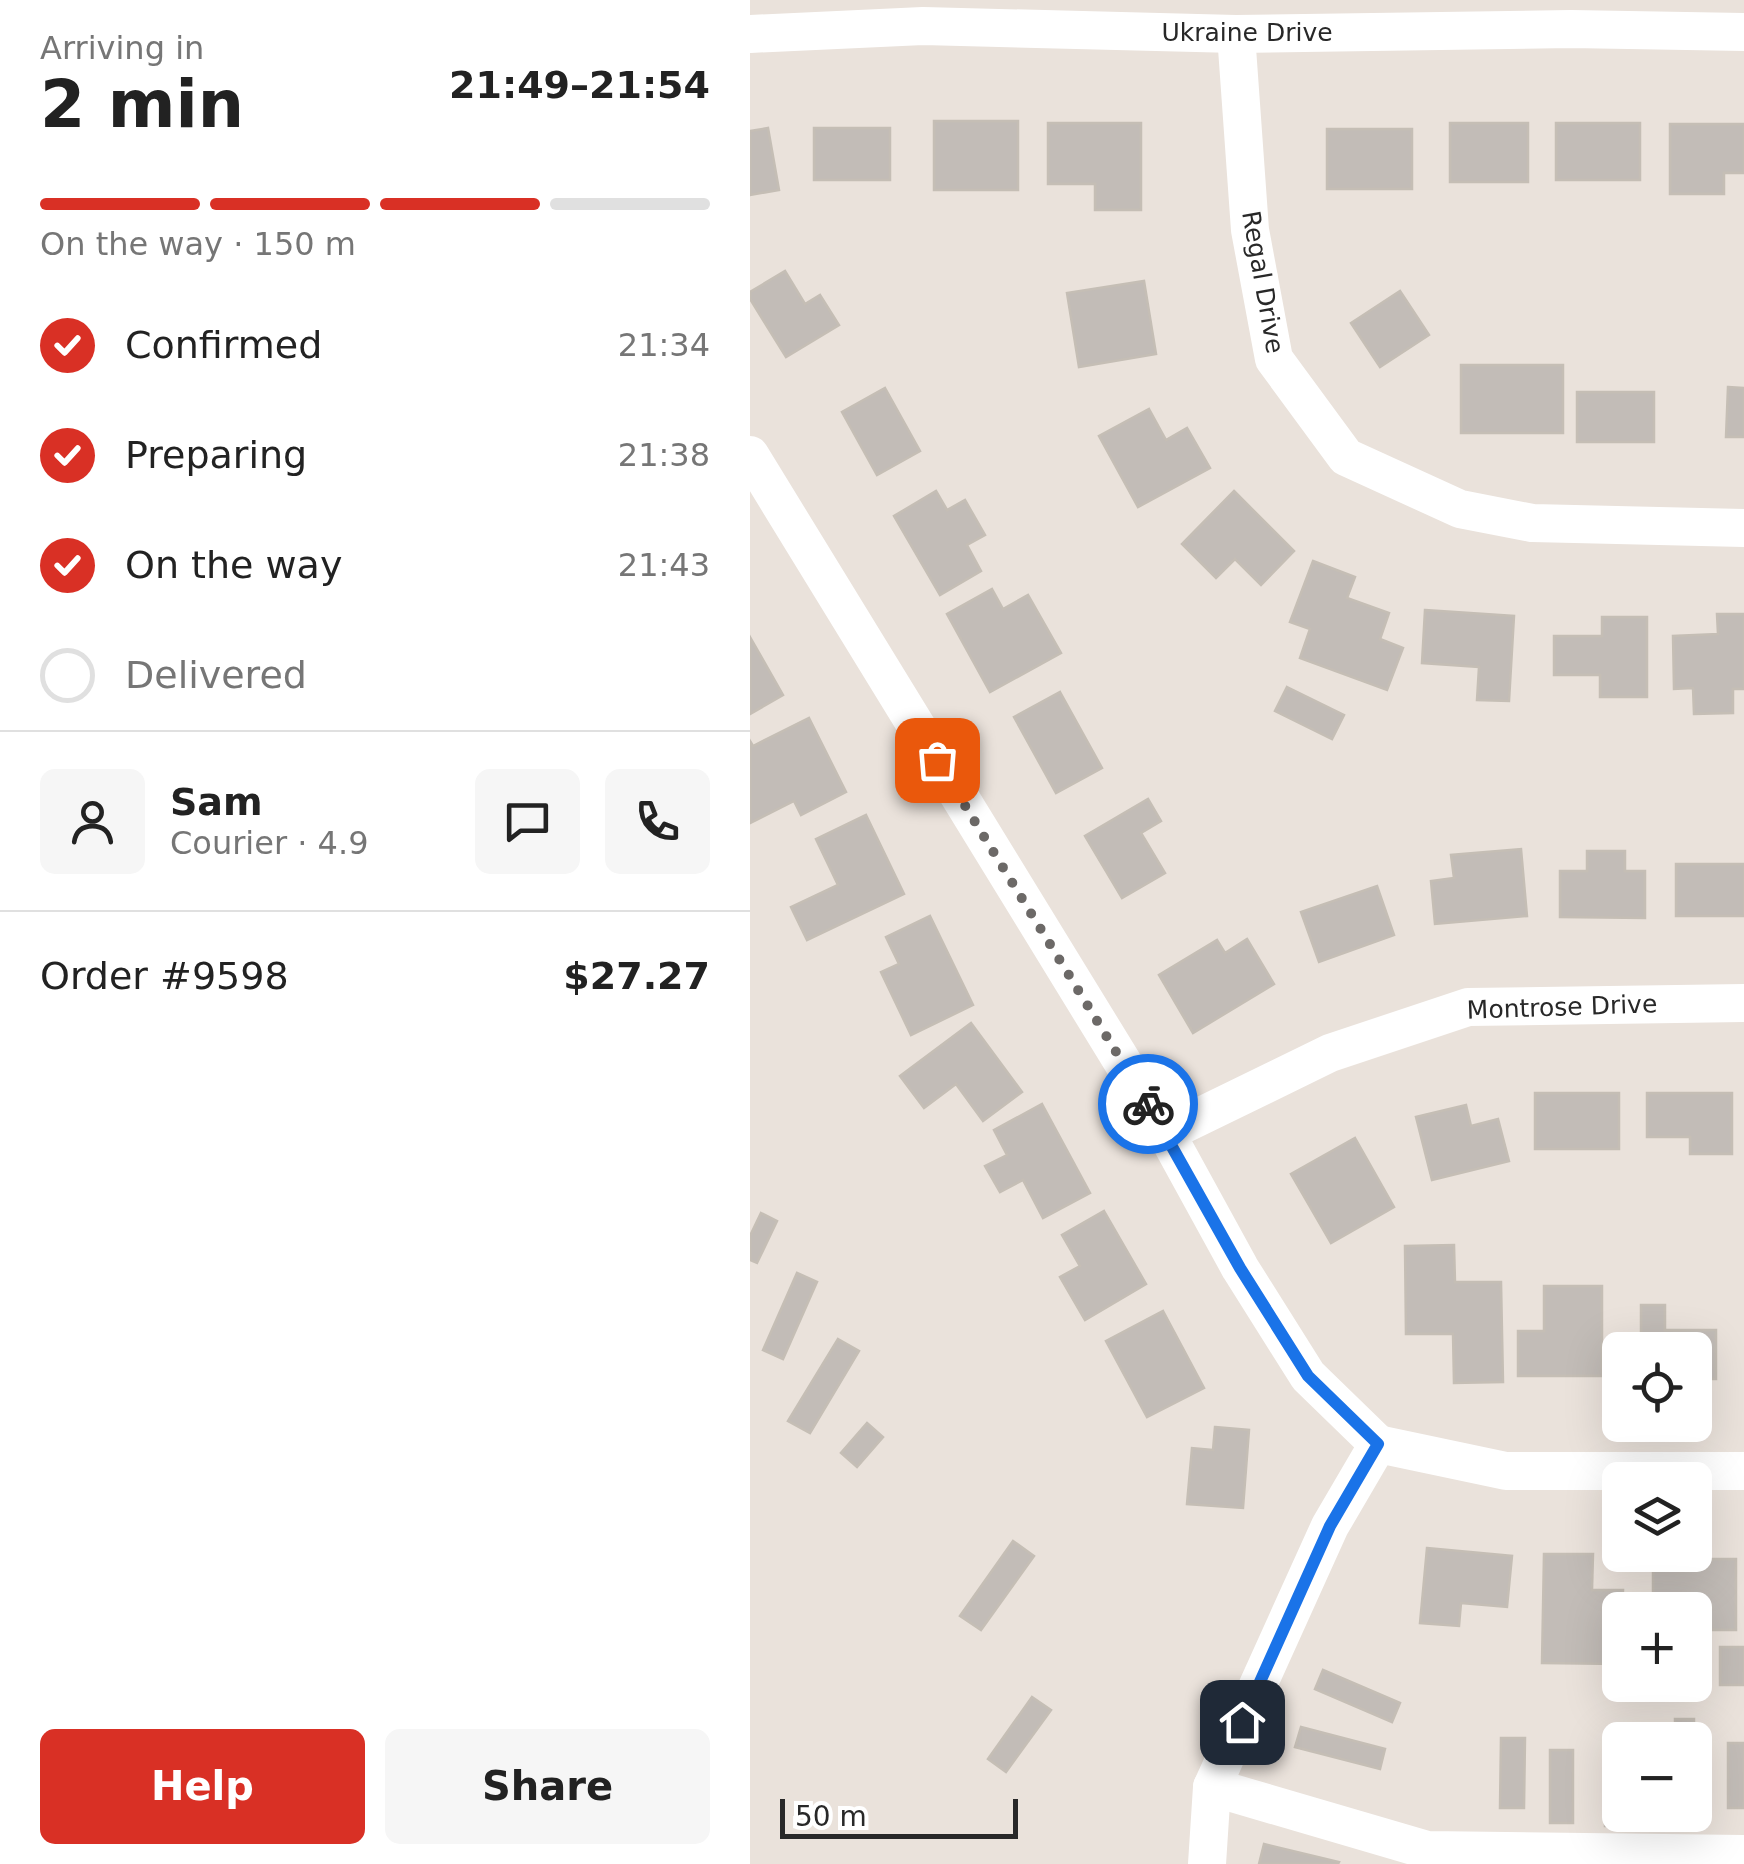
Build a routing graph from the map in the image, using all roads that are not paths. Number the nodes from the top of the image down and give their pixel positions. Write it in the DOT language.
graph roads {
  1 [pos="1744,32"];
  2 [pos="750,34"];
  3 [pos="1236,34"];
  4 [pos="750,455"];
  5 [pos="1744,528"];
  6 [pos="1744,1003"];
  7 [pos="1166,1133"];
  8 [pos="1378,1444"];
  9 [pos="1744,1471"];
  10 [pos="1212,1787"];
  11 [pos="1744,1854"];
  12 [pos="1207,1864"];
  1 -- 3 [label="street, Ukraine Drive"];
  2 -- 3 [label="street, Ukraine Drive"];
  3 -- 5 [label="street, Regal Drive"];
  4 -- 7 [label="street"];
  6 -- 7 [label="street, Montrose Drive"];
  7 -- 8 [label="street"];
  8 -- 9 [label="street"];
  8 -- 10 [label="street"];
  10 -- 11 [label="street"];
  10 -- 12 [label="street"];
}
